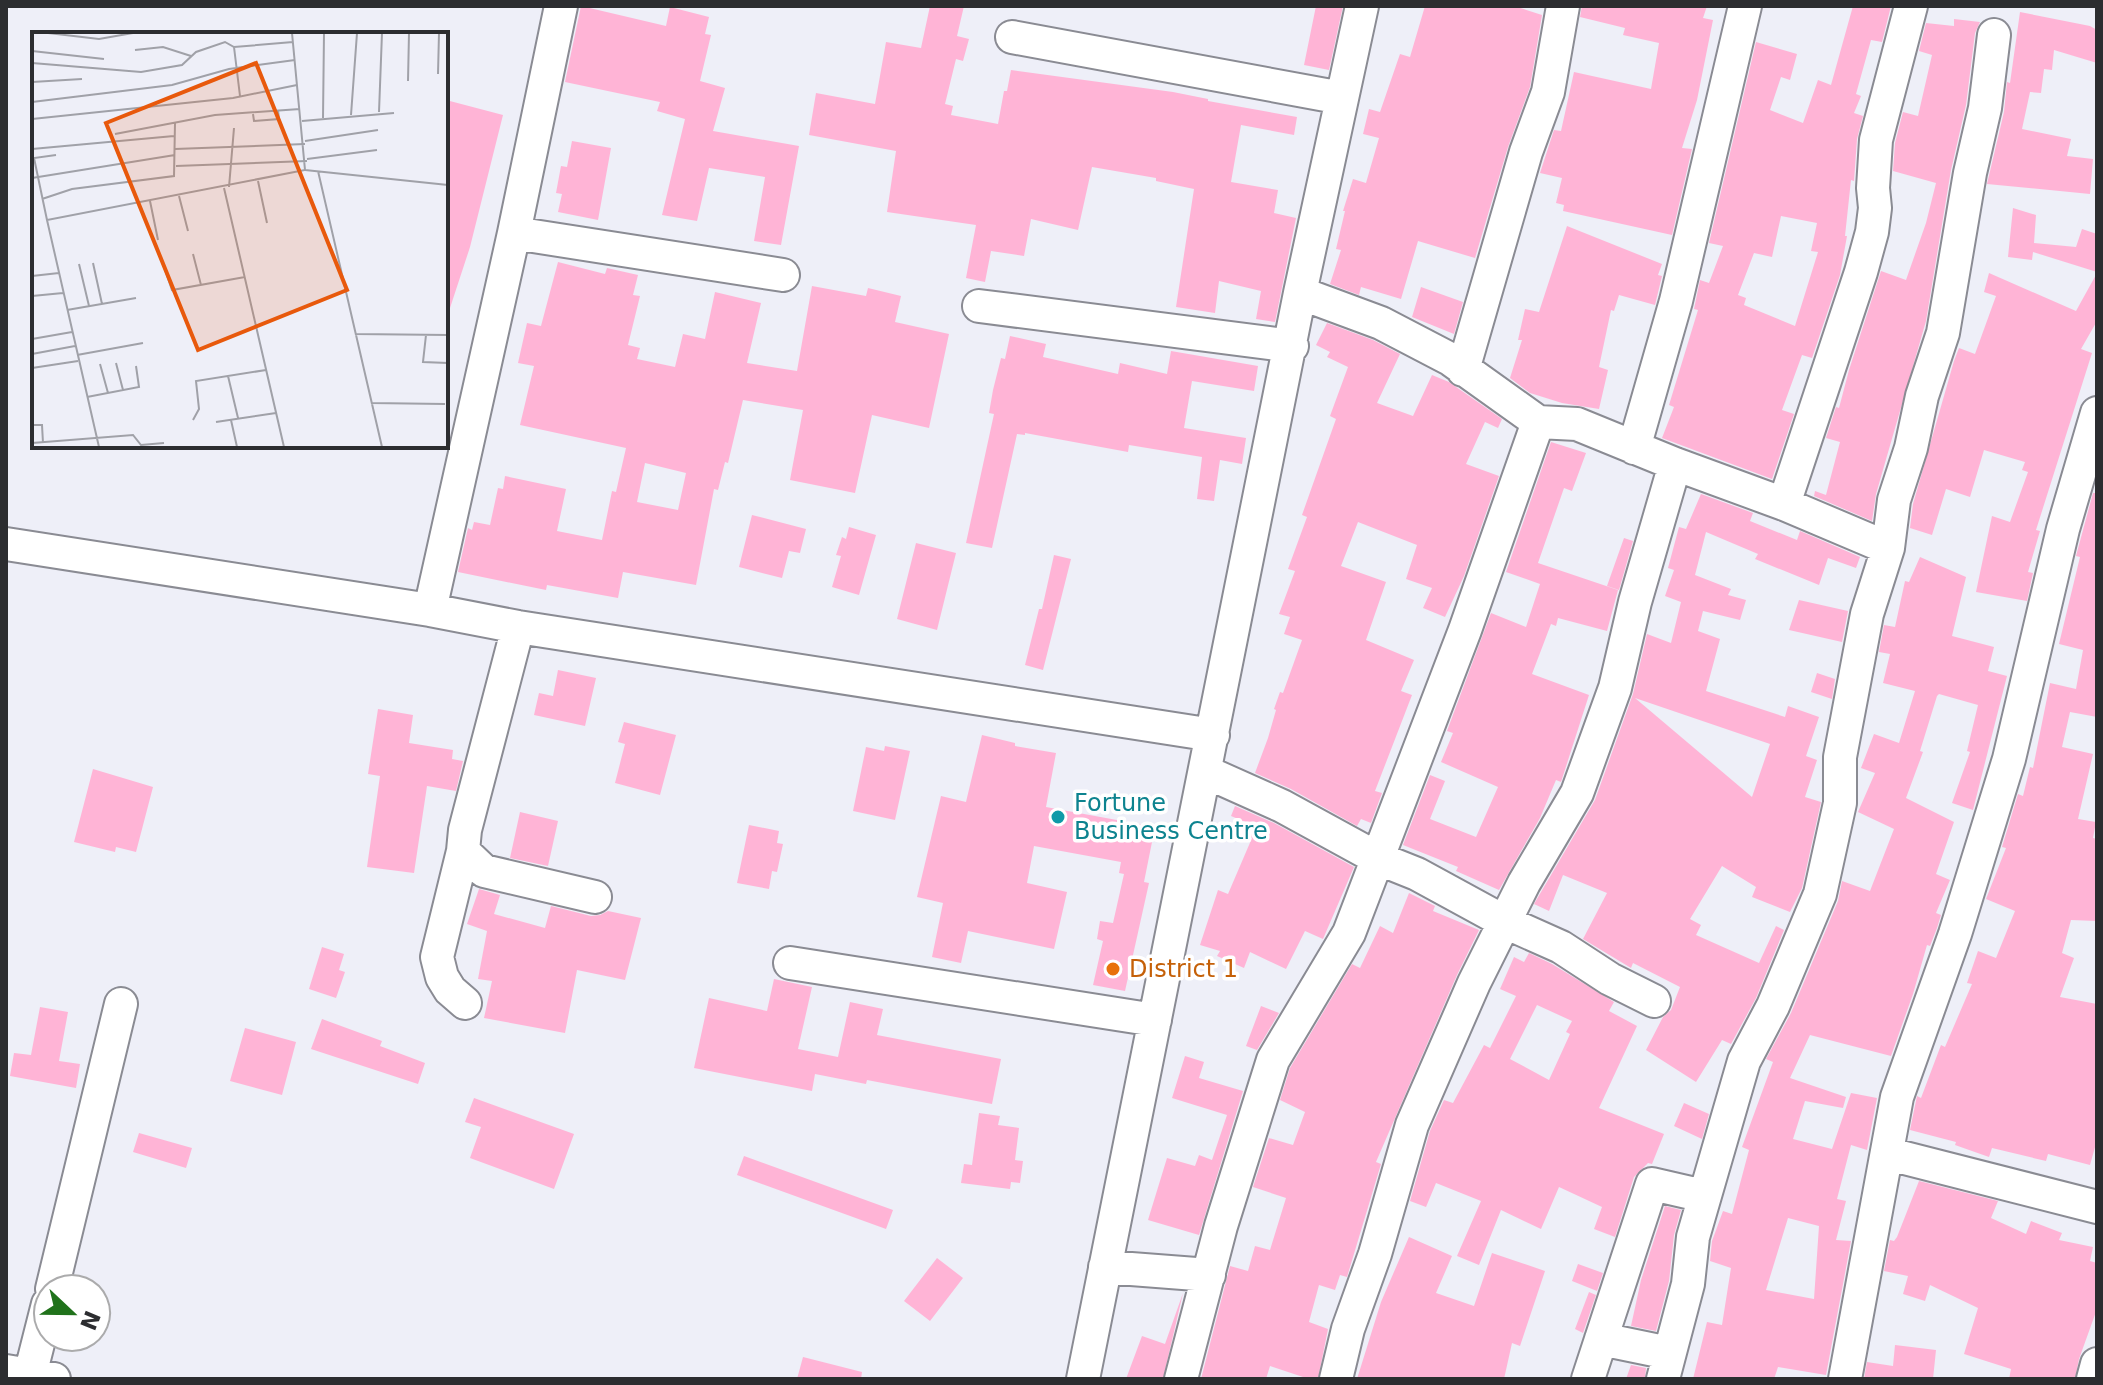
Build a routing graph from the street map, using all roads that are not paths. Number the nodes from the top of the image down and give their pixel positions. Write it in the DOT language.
graph roads {
  1 [pos="561,6"];
  2 [pos="1362,6"];
  3 [pos="1563,6"];
  4 [pos="1745,6"];
  5 [pos="1911,6"];
  6 [pos="1994,35"];
  7 [pos="1012,37"];
  8 [pos="1342,98"];
  9 [pos="514,233"];
  10 [pos="783,275"];
  11 [pos="1300,293"];
  12 [pos="979,306"];
  13 [pos="1292,346"];
  14 [pos="1463,370"];
  15 [pos="2097,413"];
  16 [pos="1538,422"];
  17 [pos="1634,448"];
  18 [pos="1675,464"];
  19 [pos="1784,504"];
  20 [pos="6,544"];
  21 [pos="1888,548"];
  22 [pos="430,610"];
  23 [pos="518,627"];
  24 [pos="1213,735"];
  25 [pos="1206,772"];
  26 [pos="463,851"];
  27 [pos="1377,858"];
  28 [pos="595,897"];
  29 [pos="1505,922"];
  30 [pos="790,963"];
  31 [pos="1654,1001"];
  32 [pos="465,1003"];
  33 [pos="121,1004"];
  34 [pos="1155,1020"];
  35 [pos="1889,1154"];
  36 [pos="1704,1196"];
  37 [pos="2097,1207"];
  38 [pos="1105,1267"];
  39 [pos="56,1273"];
  40 [pos="1209,1275"];
  41 [pos="1601,1339"];
  42 [pos="36,1353"];
  43 [pos="2097,1364"];
  44 [pos="1666,1366"];
  45 [pos="30,1375"];
  46 [pos="1083,1379"];
  47 [pos="1181,1379"];
  48 [pos="1336,1379"];
  49 [pos="1588,1379"];
  50 [pos="1845,1379"];
  51 [pos="2093,1379"];
  1 -- 9 [label="street"];
  2 -- 8 [label="street"];
  3 -- 14 [label="street"];
  4 -- 17 [label="street"];
  5 -- 19 [label="street"];
  6 -- 21 [label="street"];
  7 -- 8 [label="street"];
  8 -- 11 [label="street"];
  9 -- 10 [label="street"];
  9 -- 22 [label="street"];
  11 -- 13 [label="street"];
  11 -- 14 [label="street"];
  12 -- 13 [label="street"];
  13 -- 24 [label="street"];
  14 -- 16 [label="street"];
  15 -- 35 [label="street"];
  16 -- 17 [label="street"];
  16 -- 27 [label="street"];
  17 -- 18 [label="street"];
  18 -- 19 [label="street"];
  18 -- 29 [label="street"];
  19 -- 21 [label="street"];
  20 -- 22 [label="street"];
  21 -- 36 [label="street"];
  22 -- 23 [label="street"];
  23 -- 24 [label="street"];
  23 -- 26 [label="street"];
  24 -- 25 [label="street"];
  25 -- 27 [label="street"];
  25 -- 34 [label="street"];
  26 -- 28 [label="street"];
  26 -- 32 [label="street"];
  27 -- 29 [label="street"];
  27 -- 40 [label="street"];
  29 -- 31 [label="street"];
  29 -- 48 [label="street"];
  30 -- 34 [label="street"];
  33 -- 39 [label="street"];
  34 -- 38 [label="street"];
  35 -- 37 [label="street"];
  35 -- 50 [label="street"];
  36 -- 41 [label="street"];
  36 -- 44 [label="street"];
  38 -- 40 [label="street"];
  38 -- 46 [label="street"];
  40 -- 47 [label="street"];
  41 -- 44 [label="street"];
  41 -- 49 [label="street"];
  42 -- 45 [label="street"];
  43 -- 51 [label="street"];
}
